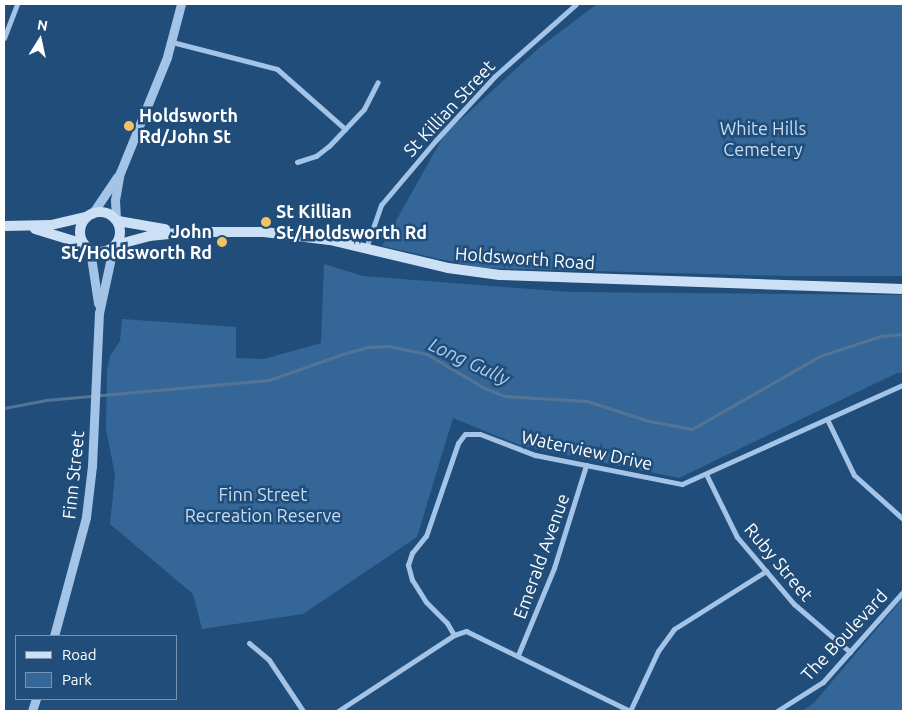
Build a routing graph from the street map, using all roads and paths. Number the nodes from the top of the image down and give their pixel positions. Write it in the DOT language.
graph roads {
  1 [pos="17,4"];
  2 [pos="181,4"];
  3 [pos="576,4"];
  4 [pos="4,38"];
  5 [pos="172,42"];
  6 [pos="378,82"];
  7 [pos="345,130"];
  8 [pos="298,162"];
  9 [pos="120,173"];
  10 [pos="90,215"];
  11 [pos="117,220"];
  12 [pos="4,226"];
  13 [pos="24,227"];
  14 [pos="189,232"];
  15 [pos="87,247"];
  16 [pos="115,247"];
  17 [pos="366,248"];
  18 [pos="903,287"];
  19 [pos="99,313"];
  20 [pos="902,385"];
  21 [pos="827,419"];
  22 [pos="586,465"];
  23 [pos="706,474"];
  24 [pos="903,519"];
  25 [pos="766,571"];
  26 [pos="903,592"];
  27 [pos="54,635"];
  28 [pos="454,635"];
  29 [pos="249,643"];
  30 [pos="850,652"];
  31 [pos="518,655"];
  32 [pos="303,711"];
  33 [pos="338,711"];
  34 [pos="630,711"];
  35 [pos="777,711"];
  1 -- 4 [label="street"];
  2 -- 5 [label="street"];
  3 -- 17 [label="street, St Killian Street"];
  5 -- 7 [label="street"];
  5 -- 9 [label="street"];
  6 -- 7 [label="street"];
  7 -- 8 [label="street"];
  9 -- 10 [label="street"];
  9 -- 11 [label="street"];
  10 -- 11 [label="main road"];
  10 -- 13 [label="main road"];
  10 -- 15 [label="main road"];
  11 -- 14 [label="main road, Holdsworth Road"];
  11 -- 16 [label="main road"];
  12 -- 13 [label="main road"];
  13 -- 15 [label="main road"];
  14 -- 16 [label="main road, Holdsworth Road"];
  14 -- 17 [label="main road, Holdsworth Road"];
  15 -- 16 [label="main road"];
  15 -- 19 [label="street, Finn Street"];
  16 -- 19 [label="street, Finn Street"];
  17 -- 18 [label="main road, Holdsworth Road"];
  19 -- 27 [label="street, Finn Street"];
  20 -- 21 [label="street, Waterview Drive"];
  21 -- 23 [label="street, Waterview Drive"];
  21 -- 24 [label="street"];
  22 -- 23 [label="street, Waterview Drive"];
  22 -- 28 [label="street, Waterview Drive"];
  22 -- 31 [label="street, Emerald Avenue"];
  23 -- 25 [label="street, Ruby Street"];
  25 -- 30 [label="street, Ruby Street"];
  25 -- 34 [label="street"];
  26 -- 30 [label="street, The Boulevard"];
  28 -- 31 [label="street"];
  28 -- 33 [label="street"];
  29 -- 32 [label="street"];
  30 -- 35 [label="street, The Boulevard"];
  31 -- 34 [label="street"];
}
